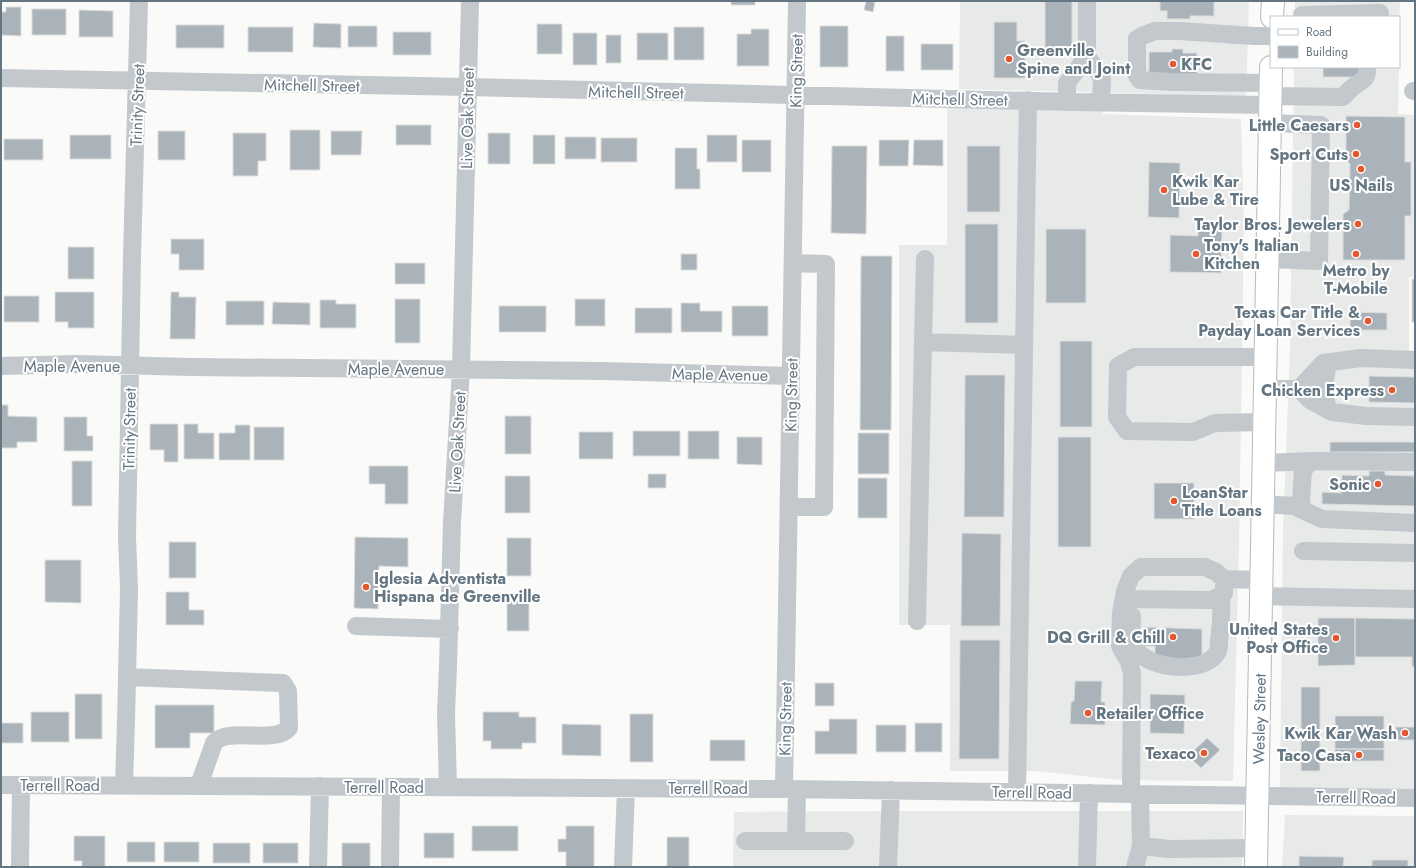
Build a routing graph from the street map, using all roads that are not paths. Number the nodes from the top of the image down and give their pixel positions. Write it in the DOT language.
graph roads {
  1 [pos="139,1"];
  2 [pos="470,1"];
  3 [pos="797,1"];
  4 [pos="1087,1"];
  5 [pos="1272,1"];
  6 [pos="1302,11"];
  7 [pos="1380,13"];
  8 [pos="1272,16"];
  9 [pos="1270,36"];
  10 [pos="1087,56"];
  11 [pos="1367,68"];
  12 [pos="1,78"];
  13 [pos="137,80"];
  14 [pos="468,87"];
  15 [pos="795,94"];
  16 [pos="1271,95"];
  17 [pos="1028,100"];
  18 [pos="1067,102"];
  19 [pos="1101,102"];
  20 [pos="925,259"];
  21 [pos="1268,259"];
  22 [pos="793,263"];
  23 [pos="923,342"];
  24 [pos="1024,345"];
  25 [pos="1266,357"];
  26 [pos="1415,360"];
  27 [pos="1330,362"];
  28 [pos="1,366"];
  29 [pos="130,366"];
  30 [pos="461,369"];
  31 [pos="791,376"];
  32 [pos="1265,389"];
  33 [pos="1299,389"];
  34 [pos="1328,410"];
  35 [pos="1415,417"];
  36 [pos="1264,422"];
  37 [pos="1311,461"];
  38 [pos="1415,462"];
  39 [pos="1264,463"];
  40 [pos="1263,504"];
  41 [pos="789,507"];
  42 [pos="1303,510"];
  43 [pos="1415,523"];
  44 [pos="1303,550"];
  45 [pos="1415,553"];
  46 [pos="1222,587"];
  47 [pos="1261,588"];
  48 [pos="1128,599"];
  49 [pos="1415,599"];
  50 [pos="917,621"];
  51 [pos="356,626"];
  52 [pos="450,629"];
  53 [pos="127,677"];
  54 [pos="1,785"];
  55 [pos="21,785"];
  56 [pos="124,785"];
  57 [pos="199,785"];
  58 [pos="320,786"];
  59 [pos="391,787"];
  60 [pos="448,787"];
  61 [pos="626,788"];
  62 [pos="791,789"];
  63 [pos="891,790"];
  64 [pos="1017,792"];
  65 [pos="1090,793"];
  66 [pos="1135,794"];
  67 [pos="1257,796"];
  68 [pos="1415,798"];
  69 [pos="746,841"];
  70 [pos="796,841"];
  71 [pos="845,841"];
  72 [pos="1141,846"];
  73 [pos="1256,858"];
  74 [pos="20,867"];
  75 [pos="318,867"];
  76 [pos="390,867"];
  77 [pos="623,867"];
  78 [pos="888,867"];
  79 [pos="1087,867"];
  80 [pos="1135,867"];
  1 -- 13 [label="street, Trinity Street"];
  2 -- 14 [label="street, Live Oak Street"];
  3 -- 15 [label="street, King Street"];
  4 -- 10 [label="street"];
  5 -- 8 [label="main road"];
  6 -- 7 [label="street"];
  9 -- 16 [label="street"];
  10 -- 18 [label="street"];
  10 -- 19 [label="street"];
  11 -- 16 [label="street"];
  12 -- 13 [label="street, Mitchell Street"];
  13 -- 14 [label="street, Mitchell Street"];
  13 -- 29 [label="street, Trinity Street"];
  14 -- 15 [label="street, Mitchell Street"];
  14 -- 30 [label="street, Live Oak Street"];
  15 -- 17 [label="street, Mitchell Street"];
  15 -- 22 [label="street, King Street"];
  16 -- 19 [label="street, Mitchell Street"];
  16 -- 21 [label="main road, Wesley Street"];
  16 -- 21 [label="street"];
  17 -- 18 [label="street, Mitchell Street"];
  17 -- 24 [label="street"];
  18 -- 19 [label="street, Mitchell Street"];
  20 -- 23 [label="street"];
  21 -- 25 [label="main road, Wesley Street"];
  22 -- 31 [label="street, King Street"];
  22 -- 41 [label="street"];
  23 -- 24 [label="street"];
  23 -- 50 [label="street"];
  24 -- 64 [label="street"];
  25 -- 32 [label="main road, Wesley Street"];
  25 -- 36 [label="street"];
  26 -- 27 [label="street"];
  27 -- 33 [label="street"];
  27 -- 34 [label="street"];
  28 -- 29 [label="street, Maple Avenue"];
  29 -- 30 [label="street, Maple Avenue"];
  29 -- 53 [label="street, Trinity Street"];
  30 -- 31 [label="street, Maple Avenue"];
  30 -- 52 [label="street, Live Oak Street"];
  31 -- 41 [label="street, King Street"];
  32 -- 33 [label="street"];
  32 -- 36 [label="main road, Wesley Street"];
  33 -- 34 [label="street"];
  34 -- 35 [label="street"];
  36 -- 39 [label="main road, Wesley Street"];
  37 -- 38 [label="street"];
  37 -- 39 [label="street"];
  37 -- 42 [label="street"];
  39 -- 40 [label="main road, Wesley Street"];
  40 -- 42 [label="street"];
  40 -- 47 [label="main road, Wesley Street"];
  41 -- 62 [label="street, King Street"];
  42 -- 43 [label="street"];
  44 -- 45 [label="street"];
  46 -- 47 [label="street"];
  46 -- 48 [label="street"];
  46 -- 48 [label="street"];
  46 -- 48 [label="street"];
  47 -- 49 [label="street"];
  47 -- 67 [label="main road, Wesley Street"];
  48 -- 66 [label="street"];
  51 -- 52 [label="street"];
  52 -- 60 [label="street, Live Oak Street"];
  53 -- 56 [label="street, Trinity Street"];
  53 -- 57 [label="street"];
  54 -- 55 [label="street, Terrell Road"];
  55 -- 56 [label="street, Terrell Road"];
  55 -- 74 [label="street"];
  56 -- 57 [label="street, Terrell Road"];
  57 -- 58 [label="street, Terrell Road"];
  58 -- 59 [label="street, Terrell Road"];
  58 -- 75 [label="street"];
  59 -- 60 [label="street, Terrell Road"];
  59 -- 76 [label="street"];
  60 -- 61 [label="street, Terrell Road"];
  61 -- 62 [label="street, Terrell Road"];
  61 -- 77 [label="street"];
  62 -- 63 [label="street, Terrell Road"];
  62 -- 70 [label="street, King Street"];
  63 -- 64 [label="street, Terrell Road"];
  63 -- 78 [label="street"];
  64 -- 65 [label="street, Terrell Road"];
  65 -- 66 [label="street, Terrell Road"];
  65 -- 79 [label="street"];
  66 -- 67 [label="street, Terrell Road"];
  66 -- 72 [label="street"];
  67 -- 68 [label="street, Terrell Road"];
  67 -- 73 [label="main road, Wesley Street"];
  69 -- 70 [label="street"];
  70 -- 71 [label="street"];
  72 -- 73 [label="street"];
  72 -- 80 [label="street"];
}
